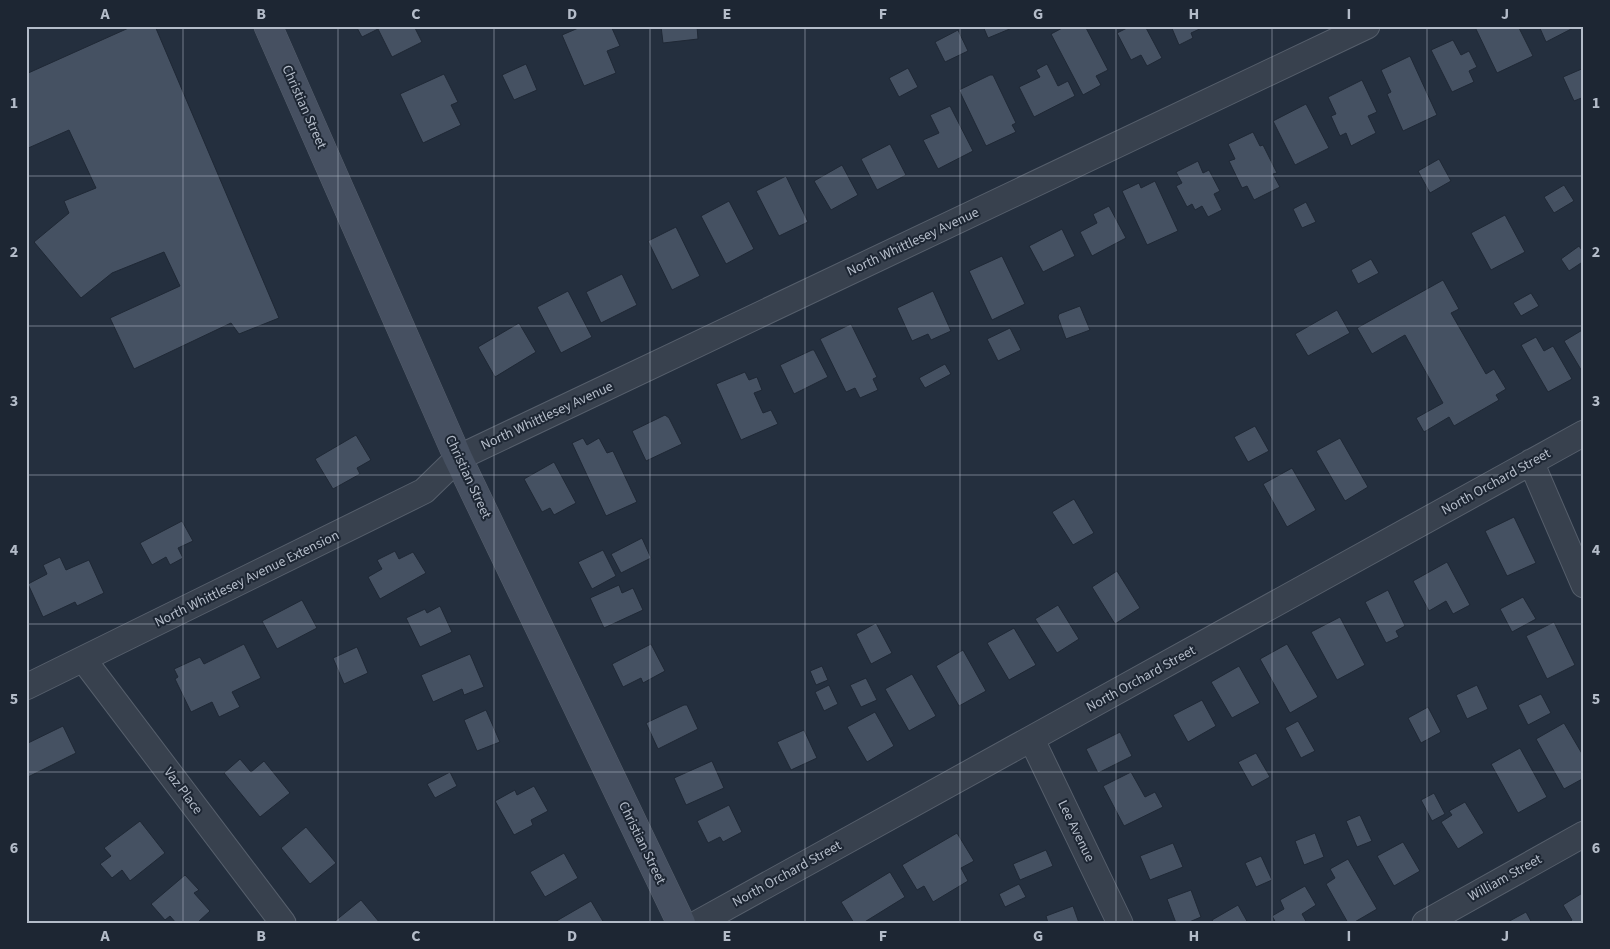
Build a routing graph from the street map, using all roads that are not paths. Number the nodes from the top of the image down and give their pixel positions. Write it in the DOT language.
graph roads {
  1 [pos="268,26"];
  2 [pos="1368,26"];
  3 [pos="1584,433"];
  4 [pos="458,458"];
  5 [pos="1531,462"];
  6 [pos="1584,585"];
  7 [pos="83,659"];
  8 [pos="26,687"];
  9 [pos="1032,740"];
  10 [pos="1584,834"];
  11 [pos="283,923"];
  12 [pos="681,923"];
  13 [pos="698,923"];
  14 [pos="1120,923"];
  15 [pos="1425,923"];
  1 -- 4 [label="main road, Christian Street"];
  2 -- 4 [label="street, North Whittlesey Avenue"];
  3 -- 5 [label="street, North Orchard Street"];
  4 -- 7 [label="street, North Whittlesey Avenue Extension"];
  4 -- 12 [label="main road, Christian Street"];
  5 -- 6 [label="street"];
  5 -- 9 [label="street, North Orchard Street"];
  7 -- 8 [label="street, North Whittlesey Avenue Extension"];
  7 -- 11 [label="street, Vaz Place"];
  9 -- 13 [label="street, North Orchard Street"];
  9 -- 14 [label="street, Lee Avenue"];
  10 -- 15 [label="street, William Street"];
}
